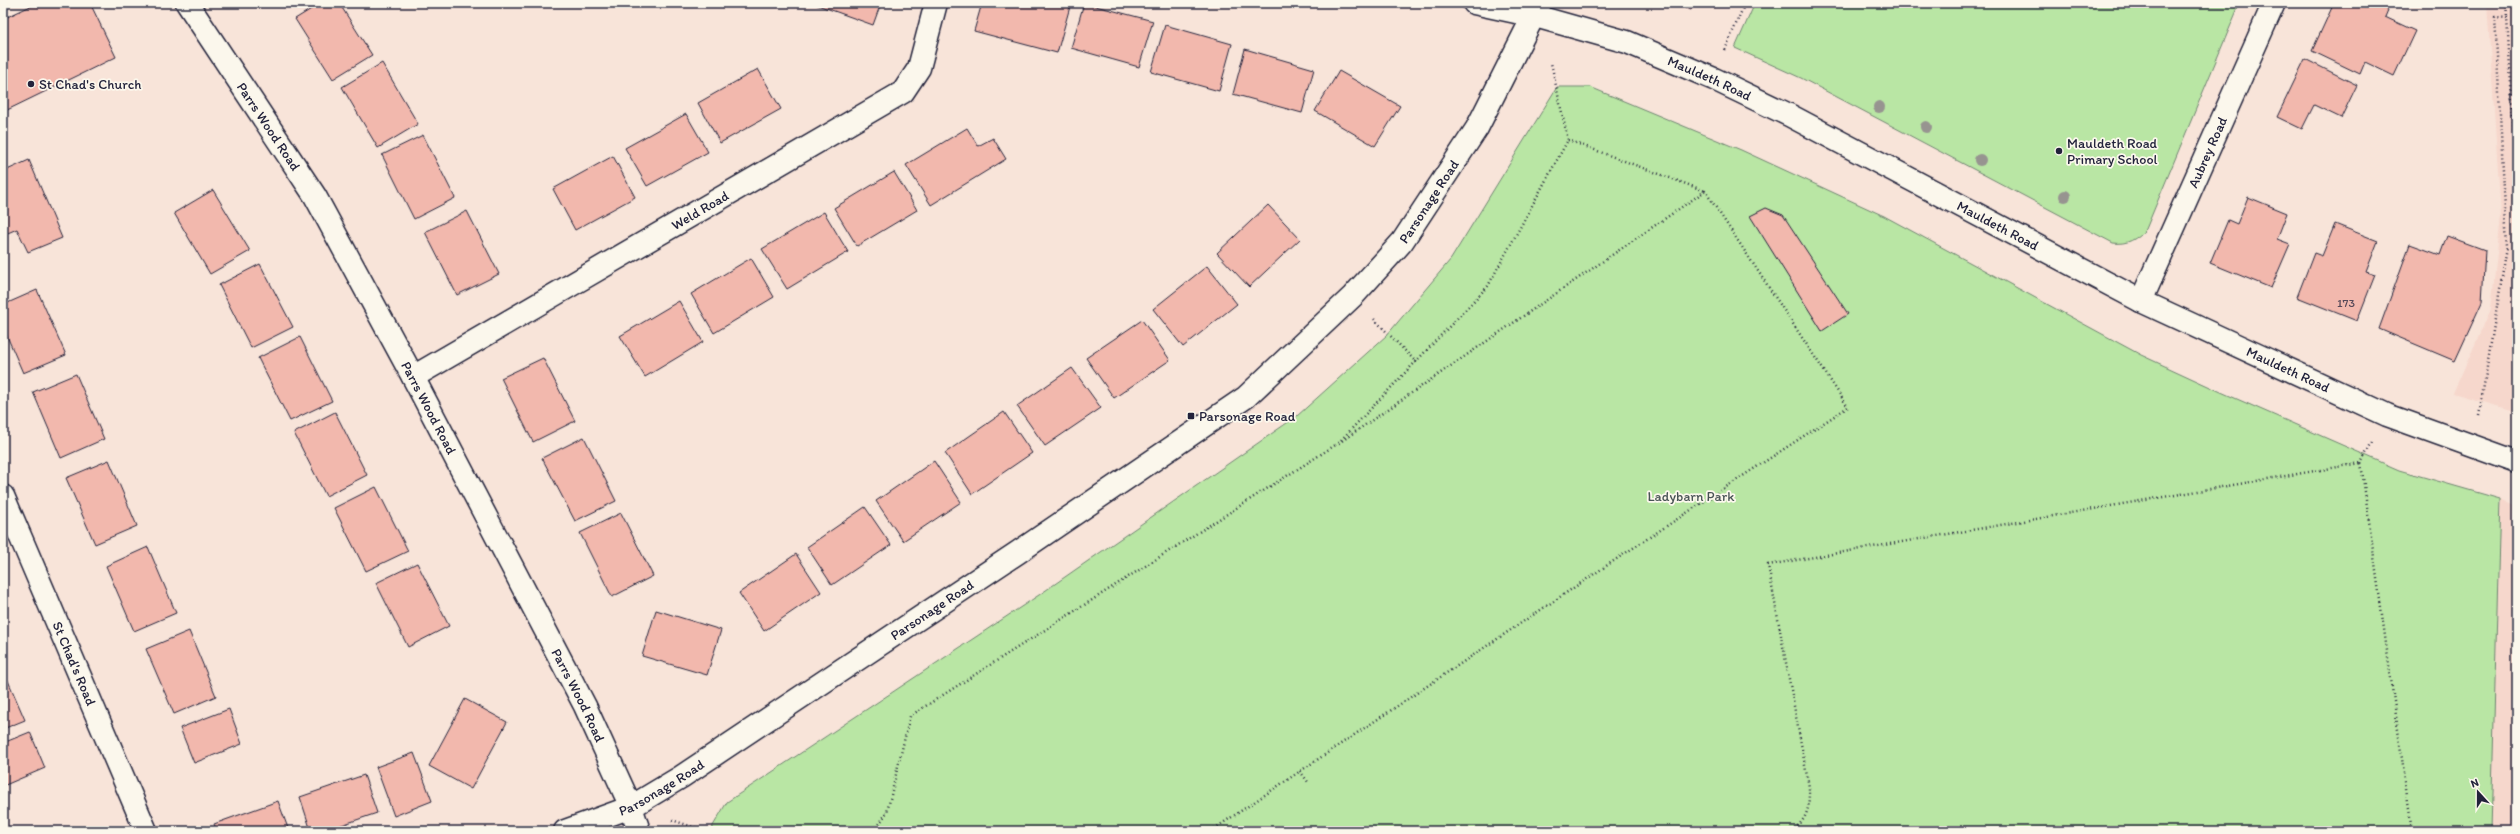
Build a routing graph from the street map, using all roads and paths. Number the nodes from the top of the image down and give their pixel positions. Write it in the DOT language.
graph roads {
  1 [pos="187,3"];
  2 [pos="936,3"];
  3 [pos="1474,3"];
  4 [pos="1745,3"];
  5 [pos="2274,3"];
  6 [pos="2506,3"];
  7 [pos="1537,9"];
  8 [pos="2507,18"];
  9 [pos="1552,63"];
  10 [pos="1714,79"];
  11 [pos="1568,140"];
  12 [pos="2517,185"];
  13 [pos="1705,191"];
  14 [pos="2141,301"];
  15 [pos="1372,317"];
  16 [pos="1417,363"];
  17 [pos="413,377"];
  18 [pos="1336,445"];
  19 [pos="2474,447"];
  20 [pos="2517,462"];
  21 [pos="3,496"];
  22 [pos="1300,771"];
  23 [pos="1308,782"];
  24 [pos="632,807"];
  25 [pos="146,831"];
  26 [pos="565,831"];
  27 [pos="638,831"];
  28 [pos="875,831"];
  29 [pos="1211,831"];
  30 [pos="1792,831"];
  31 [pos="2412,831"];
  1 -- 17 [label="street, Parrs Wood Road"];
  2 -- 17 [label="street, Weld Road"];
  3 -- 7 [label="street, Mauldeth Road"];
  4 -- 10 [label="path"];
  5 -- 14 [label="street, Aubrey Road"];
  6 -- 8 [label="path"];
  7 -- 10 [label="street, Mauldeth Road"];
  7 -- 24 [label="street, Parsonage Road"];
  8 -- 12 [label="path"];
  8 -- 19 [label="path"];
  9 -- 11 [label="path"];
  10 -- 14 [label="street, Mauldeth Road"];
  11 -- 13 [label="path"];
  11 -- 16 [label="path"];
  13 -- 18 [label="path"];
  13 -- 22 [label="path"];
  14 -- 19 [label="street, Mauldeth Road"];
  15 -- 16 [label="path"];
  16 -- 18 [label="path"];
  17 -- 24 [label="street, Parrs Wood Road"];
  18 -- 28 [label="path"];
  19 -- 20 [label="street, Mauldeth Road"];
  21 -- 25 [label="street, St Chad's Road"];
  22 -- 23 [label="path"];
  22 -- 29 [label="path"];
  24 -- 26 [label="street, Parsonage Road"];
  24 -- 27 [label="street, Parrs Wood Road"];
  30 -- 31 [label="path"];
}
